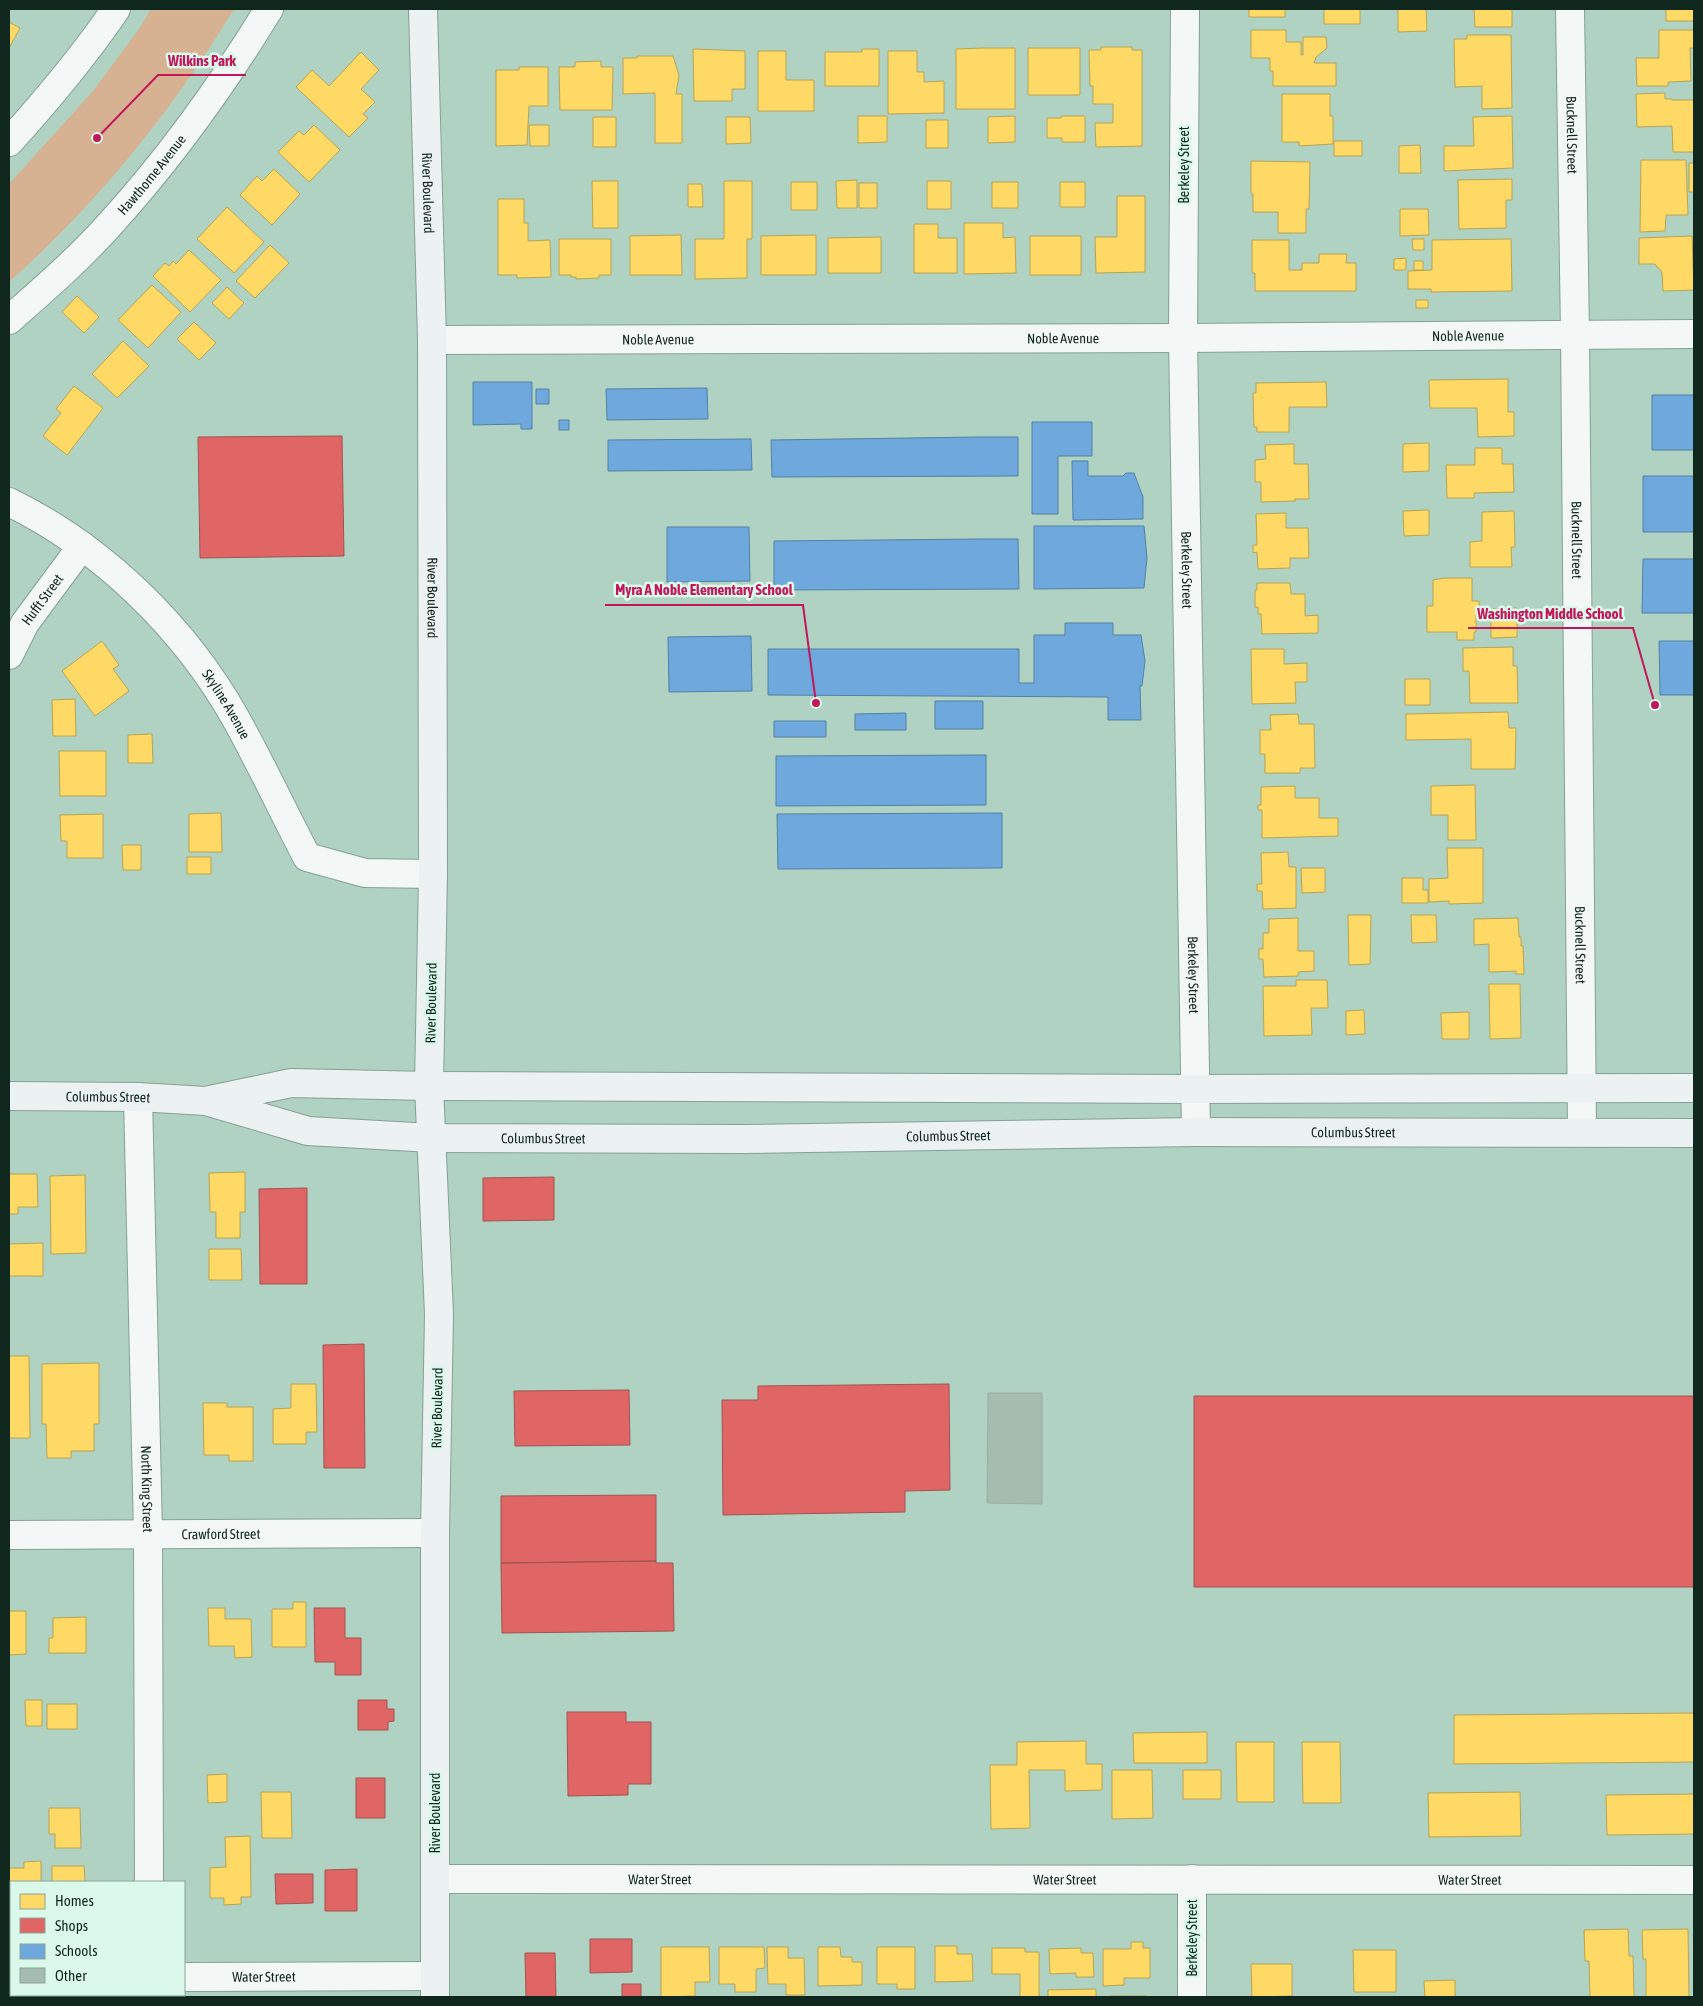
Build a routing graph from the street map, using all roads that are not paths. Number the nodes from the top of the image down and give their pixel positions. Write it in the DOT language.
graph roads {
  1 [pos="116,9"];
  2 [pos="270,9"];
  3 [pos="423,9"];
  4 [pos="1185,9"];
  5 [pos="1570,9"];
  6 [pos="9,142"];
  7 [pos="9,320"];
  8 [pos="1576,334"];
  9 [pos="1694,334"];
  10 [pos="1183,338"];
  11 [pos="432,340"];
  12 [pos="9,502"];
  13 [pos="82,546"];
  14 [pos="9,655"];
  15 [pos="433,874"];
  16 [pos="429,1086"];
  17 [pos="1580,1088"];
  18 [pos="1694,1088"];
  19 [pos="1195,1089"];
  20 [pos="9,1096"];
  21 [pos="138,1097"];
  22 [pos="206,1101"];
  23 [pos="1196,1132"];
  24 [pos="1582,1132"];
  25 [pos="1694,1133"];
  26 [pos="432,1138"];
  27 [pos="435,1533"];
  28 [pos="148,1534"];
  29 [pos="9,1535"];
  30 [pos="1192,1879"];
  31 [pos="435,1880"];
  32 [pos="1694,1880"];
  33 [pos="149,1881"];
  34 [pos="185,1977"];
  35 [pos="435,1987"];
  36 [pos="1192,1997"];
  1 -- 6 [label="street"];
  2 -- 7 [label="street, Hawthorne Avenue"];
  3 -- 11 [label="main road, River Boulevard"];
  4 -- 10 [label="street, Berkeley Street"];
  5 -- 8 [label="street, Bucknell Street"];
  8 -- 9 [label="street, Noble Avenue"];
  8 -- 10 [label="street, Noble Avenue"];
  8 -- 17 [label="street, Bucknell Street"];
  10 -- 11 [label="street, Noble Avenue"];
  10 -- 19 [label="street, Berkeley Street"];
  11 -- 15 [label="main road, River Boulevard"];
  12 -- 13 [label="street, Skyline Avenue"];
  13 -- 14 [label="street, Hufft Street"];
  13 -- 15 [label="street, Skyline Avenue"];
  15 -- 16 [label="main road, River Boulevard"];
  16 -- 19 [label="main road, Columbus Street"];
  16 -- 22 [label="main road, Columbus Street"];
  16 -- 26 [label="main road, River Boulevard"];
  17 -- 18 [label="main road, Columbus Street"];
  17 -- 19 [label="main road, Columbus Street"];
  17 -- 24 [label="street, Bucknell Street"];
  19 -- 23 [label="street, Berkeley Street"];
  20 -- 21 [label="main road, Columbus Street"];
  21 -- 22 [label="main road, Columbus Street"];
  21 -- 28 [label="street, North King Street"];
  22 -- 26 [label="main road, Columbus Street"];
  23 -- 24 [label="main road, Columbus Street"];
  23 -- 26 [label="main road, Columbus Street"];
  24 -- 25 [label="main road, Columbus Street"];
  26 -- 27 [label="main road, River Boulevard"];
  27 -- 28 [label="street, Crawford Street"];
  27 -- 31 [label="main road, River Boulevard"];
  28 -- 29 [label="street, Crawford Street"];
  28 -- 33 [label="street, North King Street"];
  30 -- 31 [label="street, Water Street"];
  30 -- 32 [label="street, Water Street"];
  30 -- 36 [label="street, Berkeley Street"];
  31 -- 35 [label="main road, River Boulevard"];
  34 -- 35 [label="street, Water Street"];
}
